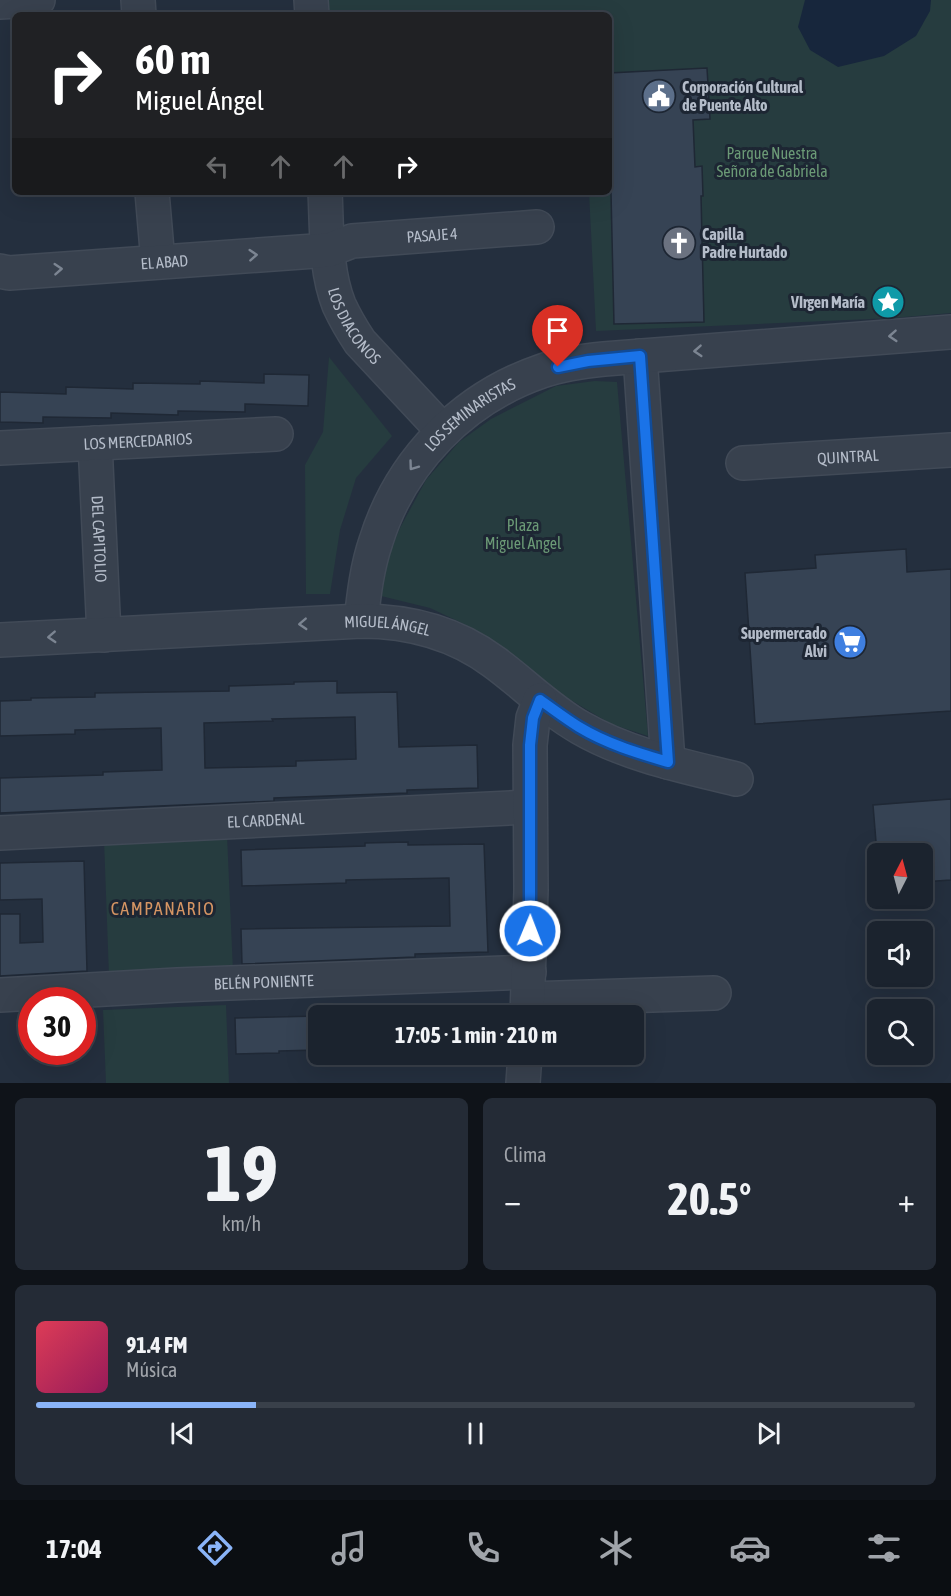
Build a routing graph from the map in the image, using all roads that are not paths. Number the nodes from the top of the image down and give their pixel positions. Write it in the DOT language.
graph roads {
  1 [pos="38,0"];
  2 [pos="0,3"];
  3 [pos="152,195"];
  4 [pos="325,195"];
  5 [pos="537,227"];
  6 [pos="329,250"];
  7 [pos="158,262"];
  8 [pos="0,271"];
  9 [pos="951,332"];
  10 [pos="640,356"];
  11 [pos="443,431"];
  12 [pos="276,434"];
  13 [pos="95,443"];
  14 [pos="0,448"];
  15 [pos="951,450"];
  16 [pos="743,463"];
  17 [pos="361,621"];
  18 [pos="104,634"];
  19 [pos="0,640"];
  20 [pos="540,700"];
  21 [pos="668,762"];
  22 [pos="736,779"];
  23 [pos="530,807"];
  24 [pos="0,833"];
  25 [pos="714,993"];
  26 [pos="0,995"];
  27 [pos="528,996"];
  28 [pos="524,1065"];
  29 [pos="523,1083"];
  1 -- 2 [label="street"];
  3 -- 7 [label="street"];
  4 -- 6 [label="street, LOS DIACONOS"];
  5 -- 6 [label="street, PASAJE 4"];
  7 -- 6 [label="street, EL ABAD, one-way"];
  6 -- 11 [label="street, LOS DIACONOS"];
  8 -- 7 [label="street, EL ABAD, one-way"];
  9 -- 10 [label="street, LOS SEMINARISTAS, one-way"];
  10 -- 11 [label="street, LOS SEMINARISTAS"];
  10 -- 21 [label="street"];
  11 -- 17 [label="street, LOS SEMINARISTAS, one-way"];
  12 -- 13 [label="street, LOS MERCEDARIOS"];
  13 -- 14 [label="street, LOS MERCEDARIOS"];
  13 -- 18 [label="street, DEL CAPITOLIO"];
  15 -- 16 [label="street, QUINTRAL"];
  17 -- 18 [label="street, MIGUEL ÁNGEL, one-way"];
  17 -- 20 [label="street, MIGUEL ÁNGEL"];
  18 -- 19 [label="street, MIGUEL ÁNGEL, one-way"];
  20 -- 21 [label="street, MIGUEL ÁNGEL"];
  20 -- 23 [label="street"];
  21 -- 22 [label="street, MIGUEL ÁNGEL"];
  23 -- 24 [label="street, EL CARDENAL"];
  23 -- 27 [label="street"];
  25 -- 27 [label="street, BELÉN PONIENTE"];
  26 -- 27 [label="street, BELÉN PONIENTE"];
  28 -- 29 [label="street"];
}
